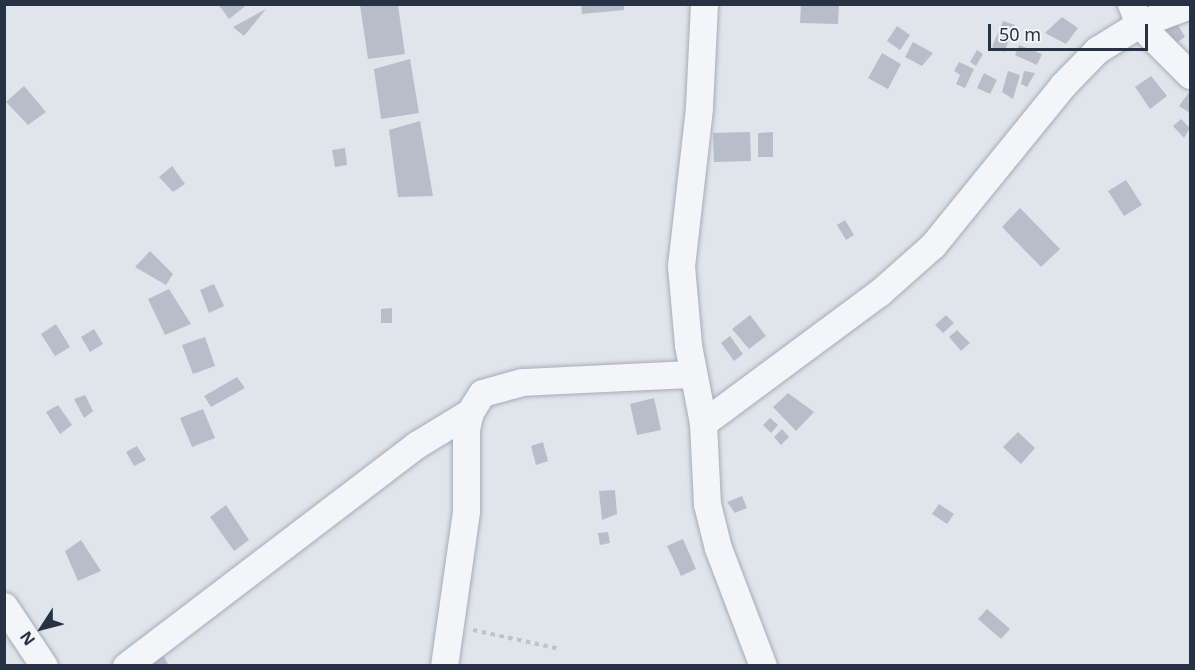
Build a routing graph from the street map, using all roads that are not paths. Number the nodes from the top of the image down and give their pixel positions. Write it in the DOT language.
graph roads {
  1 [pos="704,4"];
  2 [pos="1191,5"];
  3 [pos="1135,14"];
  4 [pos="1191,75"];
  5 [pos="692,374"];
  6 [pos="470,412"];
  7 [pos="703,423"];
  8 [pos="4,606"];
  9 [pos="44,666"];
  10 [pos="126,666"];
  11 [pos="444,666"];
  12 [pos="763,666"];
  1 -- 5 [label="street"];
  2 -- 3 [label="street"];
  3 -- 4 [label="street"];
  3 -- 7 [label="street"];
  5 -- 6 [label="street"];
  5 -- 7 [label="street"];
  6 -- 10 [label="street"];
  6 -- 11 [label="street"];
  7 -- 12 [label="street"];
  8 -- 9 [label="street"];
}
